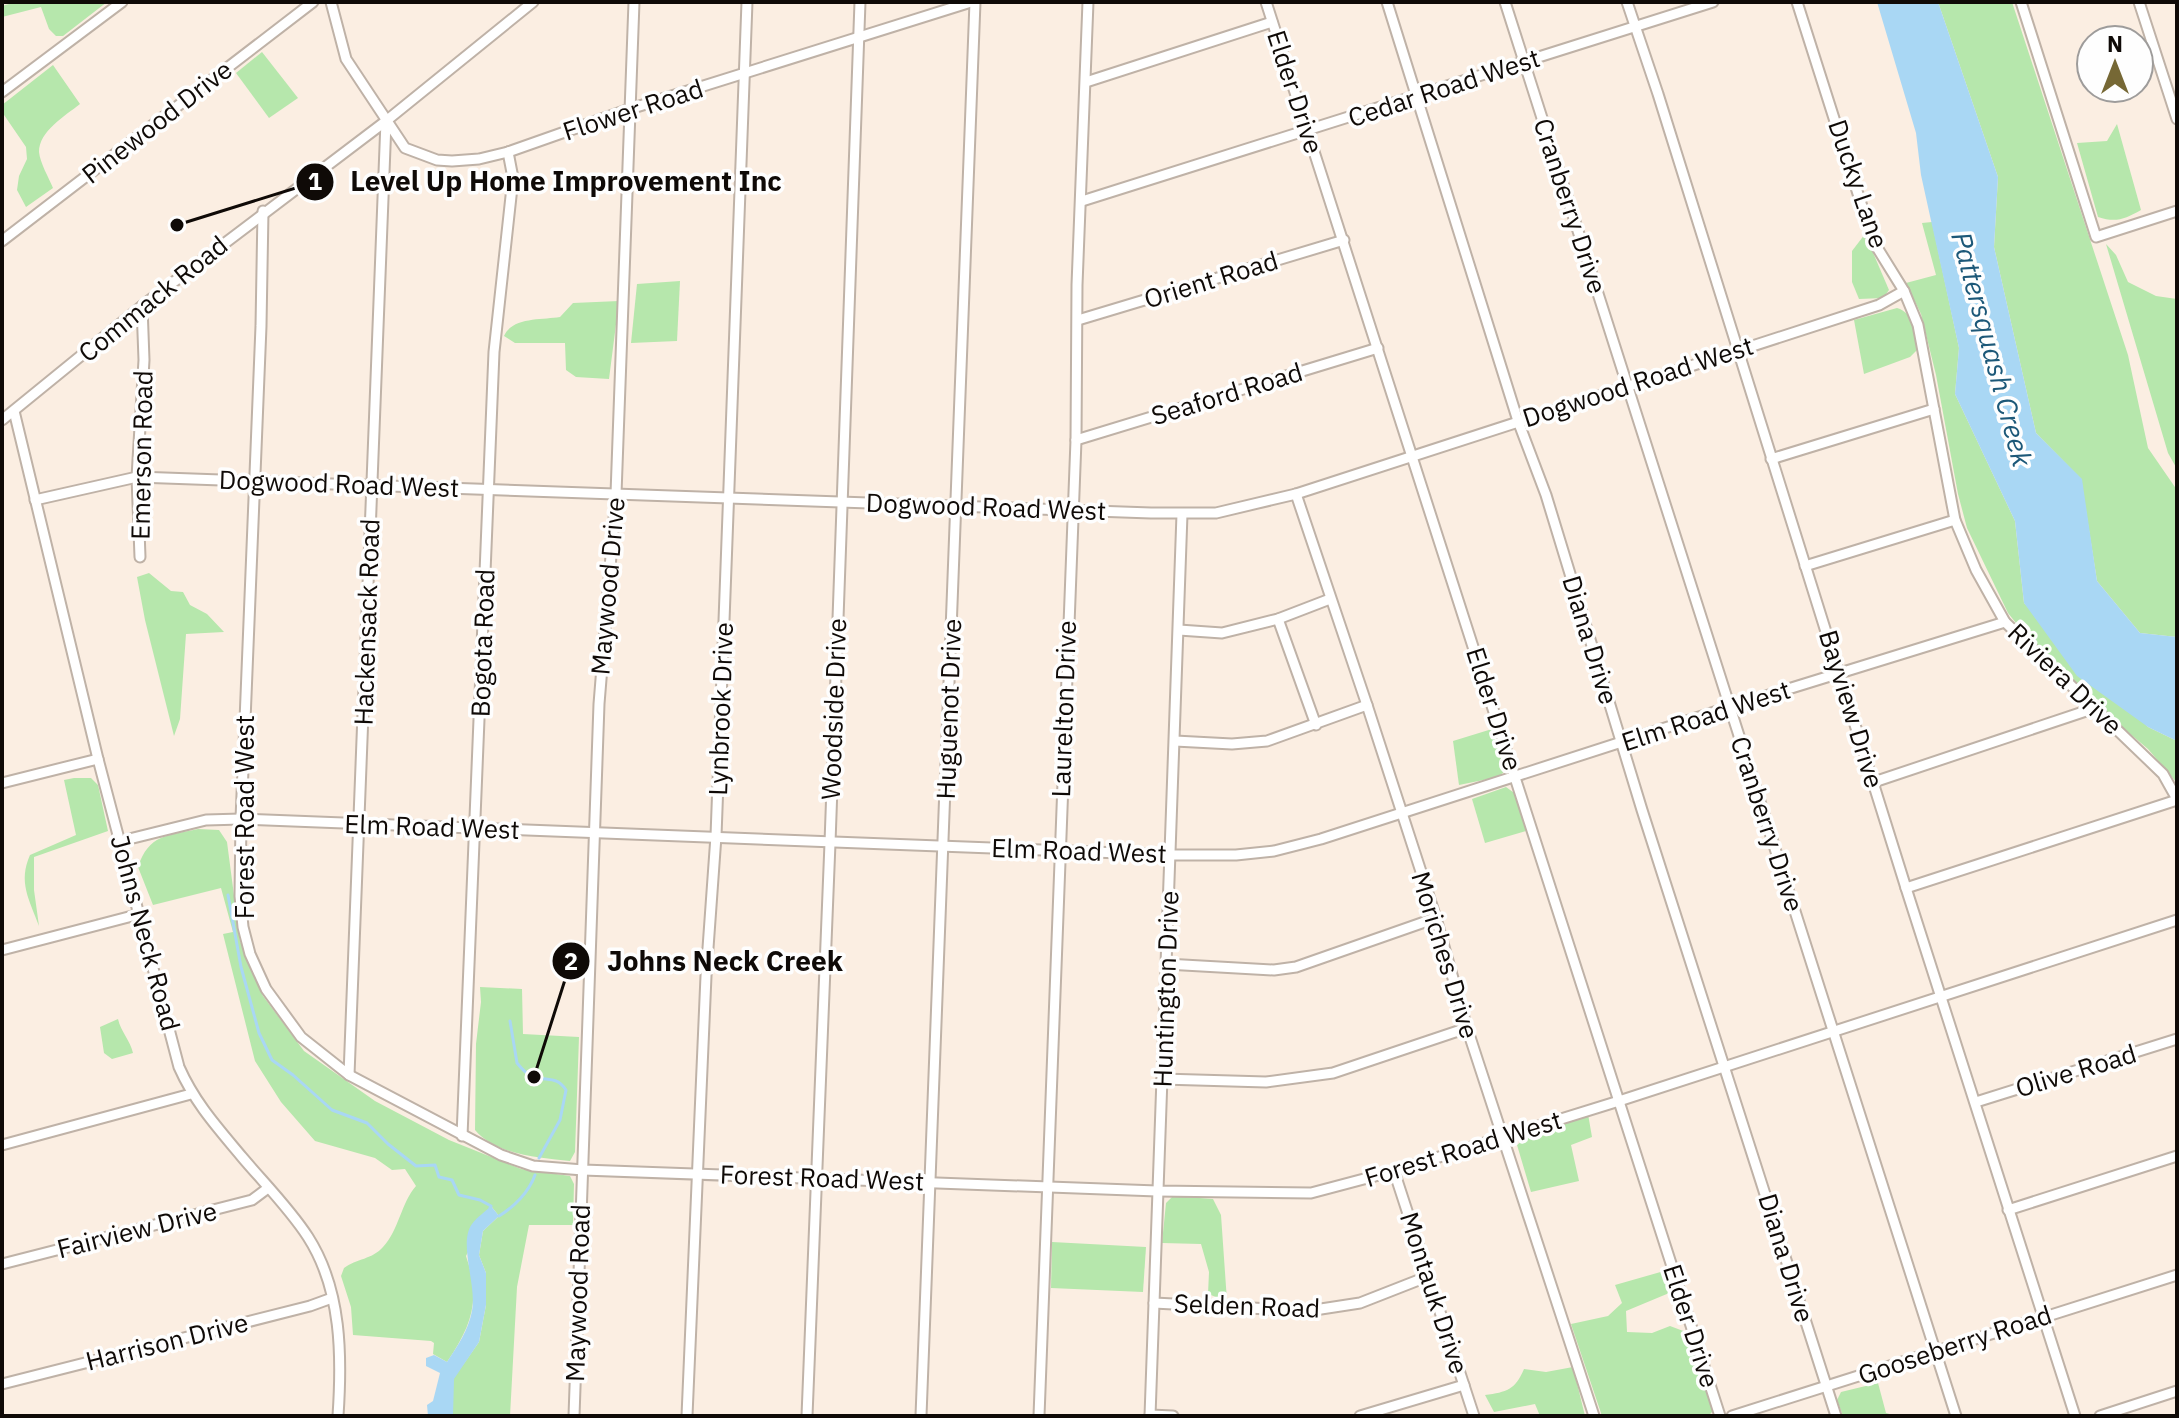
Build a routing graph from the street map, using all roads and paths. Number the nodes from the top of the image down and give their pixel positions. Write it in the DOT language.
graph roads {
  1 [pos="122,2"];
  2 [pos="313,2"];
  3 [pos="331,2"];
  4 [pos="533,2"];
  5 [pos="634,2"];
  6 [pos="747,2"];
  7 [pos="860,2"];
  8 [pos="973,2"];
  9 [pos="1088,2"];
  10 [pos="1266,2"];
  11 [pos="1387,2"];
  12 [pos="1505,2"];
  13 [pos="1627,2"];
  14 [pos="1713,2"];
  15 [pos="1797,2"];
  16 [pos="2021,2"];
  17 [pos="2139,2"];
  18 [pos="1272,22"];
  19 [pos="1636,28"];
  20 [pos="858,39"];
  21 [pos="1524,62"];
  22 [pos="745,75"];
  23 [pos="1086,82"];
  24 [pos="2,92"];
  25 [pos="1416,95"];
  26 [pos="630,109"];
  27 [pos="2177,119"];
  28 [pos="386,121"];
  29 [pos="1309,131"];
  30 [pos="508,152"];
  31 [pos="1082,201"];
  32 [pos="263,211"];
  33 [pos="2177,211"];
  34 [pos="1344,240"];
  35 [pos="2,241"];
  36 [pos="1904,291"];
  37 [pos="142,306"];
  38 [pos="1078,320"];
  39 [pos="1378,348"];
  40 [pos="1737,349"];
  41 [pos="1627,387"];
  42 [pos="1934,409"];
  43 [pos="14,411"];
  44 [pos="2,420"];
  45 [pos="1518,421"];
  46 [pos="1076,440"];
  47 [pos="1411,455"];
  48 [pos="1771,459"];
  49 [pos="137,477"];
  50 [pos="255,480"];
  51 [pos="371,485"];
  52 [pos="488,489"];
  53 [pos="616,494"];
  54 [pos="1296,494"];
  55 [pos="729,498"];
  56 [pos="35,500"];
  57 [pos="840,502"];
  58 [pos="957,505"];
  59 [pos="1071,510"];
  60 [pos="1182,514"];
  61 [pos="1955,520"];
  62 [pos="140,557"];
  63 [pos="1805,566"];
  64 [pos="1330,599"];
  65 [pos="1278,619"];
  66 [pos="2005,622"];
  67 [pos="1179,630"];
  68 [pos="1841,674"];
  69 [pos="1367,705"];
  70 [pos="1730,707"];
  71 [pos="2095,708"];
  72 [pos="1316,725"];
  73 [pos="1175,741"];
  74 [pos="1622,742"];
  75 [pos="98,759"];
  76 [pos="1516,777"];
  77 [pos="1874,782"];
  78 [pos="2,783"];
  79 [pos="2177,800"];
  80 [pos="1401,815"];
  81 [pos="241,819"];
  82 [pos="361,824"];
  83 [pos="476,828"];
  84 [pos="593,834"];
  85 [pos="716,836"];
  86 [pos="121,841"];
  87 [pos="830,843"];
  88 [pos="944,847"];
  89 [pos="1059,850"];
  90 [pos="1171,855"];
  91 [pos="1906,888"];
  92 [pos="140,914"];
  93 [pos="1436,918"];
  94 [pos="2177,920"];
  95 [pos="2,950"];
  96 [pos="1166,964"];
  97 [pos="1941,995"];
  98 [pos="1467,1028"];
  99 [pos="1833,1032"];
  100 [pos="2177,1039"];
  101 [pos="1725,1065"];
  102 [pos="349,1075"];
  103 [pos="1162,1079"];
  104 [pos="191,1094"];
  105 [pos="1619,1101"];
  106 [pos="1976,1102"];
  107 [pos="462,1136"];
  108 [pos="1502,1136"];
  109 [pos="2,1145"];
  110 [pos="2177,1156"];
  111 [pos="583,1170"];
  112 [pos="1394,1171"];
  113 [pos="697,1174"];
  114 [pos="816,1178"];
  115 [pos="931,1182"];
  116 [pos="1047,1187"];
  117 [pos="268,1188"];
  118 [pos="1157,1191"];
  119 [pos="2008,1210"];
  120 [pos="2,1264"];
  121 [pos="2177,1275"];
  122 [pos="1429,1276"];
  123 [pos="332,1298"];
  124 [pos="1154,1303"];
  125 [pos="2044,1316"];
  126 [pos="1936,1351"];
  127 [pos="2,1384"];
  128 [pos="1464,1385"];
  129 [pos="1826,1386"];
  130 [pos="2177,1391"];
  131 [pos="338,1416"];
  132 [pos="574,1416"];
  133 [pos="687,1416"];
  134 [pos="807,1416"];
  135 [pos="921,1416"];
  136 [pos="1039,1416"];
  137 [pos="1150,1416"];
  138 [pos="1173,1416"];
  139 [pos="1360,1416"];
  140 [pos="1474,1416"];
  141 [pos="1594,1416"];
  142 [pos="1720,1416"];
  143 [pos="1732,1416"];
  144 [pos="1836,1416"];
  145 [pos="1956,1416"];
  146 [pos="2075,1416"];
  147 [pos="2100,1416"];
  1 -- 24 [label="street"];
  2 -- 35 [label="street, Pinewood Drive"];
  3 -- 28 [label="street, Flower Road"];
  4 -- 28 [label="street, Commack Road"];
  5 -- 26 [label="street, Maywood Drive"];
  6 -- 22 [label="street, Lynbrook Drive"];
  7 -- 20 [label="street, Woodside Drive"];
  8 -- 20 [label="street, Flower Road"];
  8 -- 58 [label="street, Huguenot Drive"];
  9 -- 23 [label="street, Laurelton Drive"];
  10 -- 18 [label="street, Elder Drive"];
  11 -- 25 [label="street, Diana Drive"];
  12 -- 21 [label="street, Cranberry Drive"];
  13 -- 19 [label="street, Bayview Drive"];
  14 -- 19 [label="street, Cedar Road West"];
  15 -- 36 [label="street, Ducky Lane"];
  16 -- 33 [label="street"];
  17 -- 27 [label="street"];
  18 -- 23 [label="street"];
  18 -- 29 [label="street, Elder Drive"];
  19 -- 21 [label="street, Cedar Road West"];
  19 -- 40 [label="street, Bayview Drive"];
  20 -- 22 [label="street, Flower Road"];
  20 -- 57 [label="street, Woodside Drive"];
  21 -- 25 [label="street, Cedar Road West"];
  21 -- 41 [label="street, Cranberry Drive"];
  22 -- 26 [label="street, Flower Road"];
  22 -- 55 [label="street, Lynbrook Drive"];
  23 -- 31 [label="street, Laurelton Drive"];
  25 -- 29 [label="street, Cedar Road West"];
  25 -- 45 [label="street, Diana Drive"];
  26 -- 30 [label="street, Flower Road"];
  26 -- 53 [label="street, Maywood Drive"];
  28 -- 30 [label="street, Flower Road"];
  28 -- 32 [label="street, Commack Road"];
  28 -- 51 [label="street, Hackensack Road"];
  29 -- 31 [label="street, Cedar Road West"];
  29 -- 34 [label="street, Elder Drive"];
  30 -- 52 [label="street, Bogota Road"];
  31 -- 38 [label="street, Laurelton Drive"];
  32 -- 37 [label="street, Commack Road"];
  32 -- 50 [label="street, Forest Road West"];
  34 -- 38 [label="street, Orient Road"];
  34 -- 39 [label="street, Elder Drive"];
  36 -- 40 [label="street, Dogwood Road West"];
  36 -- 42 [label="street, Ducky Lane"];
  37 -- 43 [label="street, Commack Road"];
  37 -- 49 [label="street, Emerson Road"];
  38 -- 46 [label="street, Laurelton Drive"];
  39 -- 46 [label="street, Seaford Road"];
  39 -- 47 [label="street, Elder Drive"];
  40 -- 41 [label="street, Dogwood Road West"];
  40 -- 48 [label="street, Bayview Drive"];
  41 -- 45 [label="street, Dogwood Road West"];
  41 -- 70 [label="street, Cranberry Drive"];
  42 -- 48 [label="street"];
  42 -- 61 [label="street, Riviera Drive"];
  43 -- 44 [label="street, Commack Road"];
  43 -- 56 [label="street, Johns Neck Road"];
  45 -- 47 [label="street, Dogwood Road West"];
  45 -- 74 [label="street, Diana Drive"];
  46 -- 59 [label="street, Laurelton Drive"];
  47 -- 54 [label="street, Dogwood Road West"];
  47 -- 76 [label="street, Elder Drive"];
  48 -- 63 [label="street, Bayview Drive"];
  49 -- 50 [label="street, Dogwood Road West"];
  49 -- 56 [label="street, Dogwood Road West"];
  49 -- 62 [label="street, Emerson Road"];
  50 -- 51 [label="street, Dogwood Road West"];
  50 -- 81 [label="street, Forest Road West"];
  51 -- 52 [label="street, Dogwood Road West"];
  51 -- 82 [label="street, Hackensack Road"];
  52 -- 53 [label="street, Dogwood Road West"];
  52 -- 83 [label="street, Bogota Road"];
  53 -- 55 [label="street, Dogwood Road West"];
  53 -- 84 [label="street, Maywood Drive"];
  54 -- 60 [label="street, Dogwood Road West"];
  54 -- 64 [label="street, Moriches Drive"];
  55 -- 57 [label="street, Dogwood Road West"];
  55 -- 85 [label="street, Lynbrook Drive"];
  56 -- 75 [label="street, Johns Neck Road"];
  57 -- 58 [label="street, Dogwood Road West"];
  57 -- 87 [label="street, Woodside Drive"];
  58 -- 59 [label="street, Dogwood Road West"];
  58 -- 88 [label="street, Huguenot Drive"];
  59 -- 60 [label="street, Dogwood Road West"];
  59 -- 89 [label="street, Laurelton Drive"];
  60 -- 67 [label="street, Huntington Drive"];
  61 -- 63 [label="street"];
  61 -- 66 [label="street, Riviera Drive"];
  63 -- 68 [label="street, Bayview Drive"];
  64 -- 65 [label="street"];
  64 -- 69 [label="street, Moriches Drive"];
  65 -- 67 [label="street"];
  65 -- 72 [label="street"];
  66 -- 68 [label="street, Elm Road West"];
  66 -- 71 [label="street, Riviera Drive"];
  67 -- 73 [label="street, Huntington Drive"];
  68 -- 70 [label="street, Elm Road West"];
  68 -- 77 [label="street, Bayview Drive"];
  69 -- 72 [label="street"];
  69 -- 80 [label="street, Moriches Drive"];
  70 -- 74 [label="street, Elm Road West"];
  70 -- 99 [label="street, Cranberry Drive"];
  71 -- 77 [label="street"];
  71 -- 79 [label="street, Riviera Drive"];
  72 -- 73 [label="street"];
  73 -- 90 [label="street, Huntington Drive"];
  74 -- 76 [label="street, Elm Road West"];
  74 -- 101 [label="street, Diana Drive"];
  75 -- 78 [label="street"];
  75 -- 86 [label="street, Johns Neck Road"];
  76 -- 80 [label="street, Elm Road West"];
  76 -- 105 [label="street, Elder Drive"];
  77 -- 91 [label="street, Bayview Drive"];
  79 -- 91 [label="street"];
  80 -- 90 [label="street, Elm Road West"];
  80 -- 93 [label="street, Moriches Drive"];
  81 -- 82 [label="street, Elm Road West"];
  81 -- 86 [label="street, Elm Road West"];
  81 -- 102 [label="street, Forest Road West"];
  82 -- 83 [label="street, Elm Road West"];
  82 -- 102 [label="street, Hackensack Road"];
  83 -- 84 [label="street, Elm Road West"];
  83 -- 107 [label="street, Bogota Road"];
  84 -- 85 [label="street, Elm Road West"];
  84 -- 111 [label="street, Maywood Drive"];
  85 -- 87 [label="street, Elm Road West"];
  85 -- 113 [label="street, Lynbrook Drive"];
  86 -- 92 [label="street, Johns Neck Road"];
  87 -- 88 [label="street, Elm Road West"];
  87 -- 114 [label="street, Woodside Drive"];
  88 -- 89 [label="street, Elm Road West"];
  88 -- 115 [label="street, Huguenot Drive"];
  89 -- 90 [label="street, Elm Road West"];
  89 -- 116 [label="street, Laurelton Drive"];
  90 -- 96 [label="street, Huntington Drive"];
  91 -- 97 [label="street, Bayview Drive"];
  92 -- 95 [label="street"];
  92 -- 104 [label="street, Johns Neck Road"];
  93 -- 96 [label="street"];
  93 -- 98 [label="street, Moriches Drive"];
  94 -- 97 [label="street, Forest Road West"];
  96 -- 103 [label="street, Huntington Drive"];
  97 -- 99 [label="street, Forest Road West"];
  97 -- 106 [label="street, Bayview Drive"];
  98 -- 103 [label="street"];
  98 -- 108 [label="street, Moriches Drive"];
  99 -- 101 [label="street, Forest Road West"];
  99 -- 126 [label="street, Cranberry Drive"];
  100 -- 106 [label="street, Olive Road"];
  101 -- 105 [label="street, Forest Road West"];
  101 -- 129 [label="street, Diana Drive"];
  102 -- 107 [label="street, Forest Road West"];
  103 -- 118 [label="street, Huntington Drive"];
  104 -- 109 [label="street"];
  104 -- 117 [label="street, Johns Neck Road"];
  105 -- 108 [label="street, Forest Road West"];
  105 -- 142 [label="street, Elder Drive"];
  106 -- 119 [label="street, Bayview Drive"];
  107 -- 111 [label="street, Forest Road West"];
  108 -- 112 [label="street, Forest Road West"];
  108 -- 141 [label="street, Moriches Drive"];
  110 -- 119 [label="street"];
  111 -- 113 [label="street, Forest Road West"];
  111 -- 132 [label="street, Maywood Road"];
  112 -- 118 [label="street, Forest Road West"];
  112 -- 122 [label="street, Montauk Drive"];
  113 -- 114 [label="street, Forest Road West"];
  113 -- 133 [label="street, Lynbrook Drive"];
  114 -- 115 [label="street, Forest Road West"];
  114 -- 134 [label="street, Woodside Drive"];
  115 -- 116 [label="street, Forest Road West"];
  115 -- 135 [label="street, Huguenot Drive"];
  116 -- 118 [label="street, Forest Road West"];
  116 -- 136 [label="street, Laurelton Drive"];
  117 -- 120 [label="street, Fairview Drive"];
  117 -- 123 [label="street, Johns Neck Road"];
  118 -- 124 [label="street, Huntington Drive"];
  119 -- 125 [label="street, Bayview Drive"];
  121 -- 125 [label="street, Gooseberry Road"];
  122 -- 124 [label="street, Selden Road"];
  122 -- 128 [label="street, Montauk Drive"];
  123 -- 127 [label="street, Harrison Drive"];
  123 -- 131 [label="street, Johns Neck Road"];
  124 -- 137 [label="street, Huntington Drive"];
  125 -- 126 [label="street, Gooseberry Road"];
  125 -- 146 [label="street, Bayview Drive"];
  126 -- 129 [label="street, Gooseberry Road"];
  126 -- 145 [label="street, Cranberry Drive"];
  128 -- 139 [label="street"];
  128 -- 140 [label="street, Montauk Drive"];
  129 -- 143 [label="street, Gooseberry Road"];
  129 -- 144 [label="street, Diana Drive"];
  130 -- 147 [label="street"];
  137 -- 138 [label="street"];
}
